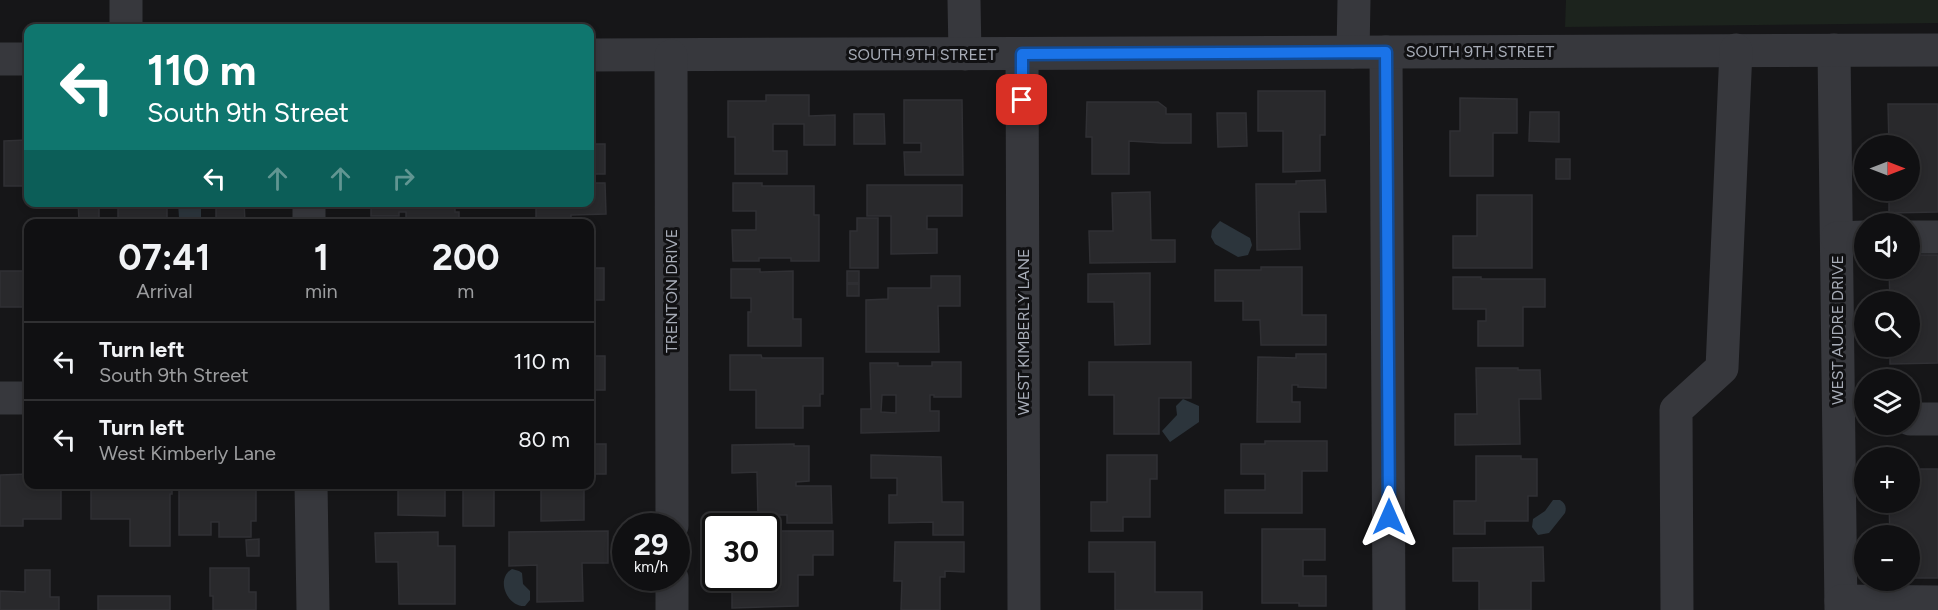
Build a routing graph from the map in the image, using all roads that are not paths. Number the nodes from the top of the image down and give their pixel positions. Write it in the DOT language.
graph roads {
  1 [pos="126,0"];
  2 [pos="964,0"];
  3 [pos="1354,0"];
  4 [pos="126,24"];
  5 [pos="1736,50"];
  6 [pos="1834,50"];
  7 [pos="1938,50"];
  8 [pos="1353,52"];
  9 [pos="1386,52"];
  10 [pos="965,54"];
  11 [pos="1022,54"];
  12 [pos="594,56"];
  13 [pos="671,56"];
  14 [pos="0,59"];
  15 [pos="24,59"];
  16 [pos="1851,237"];
  17 [pos="1920,237"];
  18 [pos="1938,237"];
  19 [pos="0,398"];
  20 [pos="24,398"];
  21 [pos="1920,419"];
  22 [pos="1938,419"];
  23 [pos="1851,420"];
  24 [pos="311,489"];
  25 [pos="672,513"];
  26 [pos="672,591"];
  27 [pos="1938,602"];
  28 [pos="1841,605"];
  29 [pos="313,610"];
  30 [pos="672,610"];
  31 [pos="1024,610"];
  32 [pos="1389,610"];
  33 [pos="1677,610"];
  1 -- 4 [label="street"];
  2 -- 10 [label="street"];
  3 -- 8 [label="street"];
  5 -- 6 [label="street, SOUTH 9TH STREET"];
  5 -- 9 [label="street, SOUTH 9TH STREET"];
  5 -- 33 [label="street"];
  6 -- 7 [label="street, SOUTH 9TH STREET"];
  6 -- 16 [label="street, WEST AUDRE DRIVE"];
  8 -- 9 [label="street, SOUTH 9TH STREET"];
  8 -- 11 [label="street, SOUTH 9TH STREET"];
  9 -- 32 [label="street"];
  10 -- 11 [label="street, SOUTH 9TH STREET"];
  10 -- 13 [label="street, SOUTH 9TH STREET"];
  11 -- 31 [label="street, WEST KIMBERLY LANE"];
  12 -- 13 [label="street, SOUTH 9TH STREET"];
  13 -- 25 [label="street, TRENTON DRIVE"];
  14 -- 15 [label="street"];
  16 -- 23 [label="street, WEST AUDRE DRIVE"];
  17 -- 18 [label="street"];
  19 -- 20 [label="street"];
  21 -- 22 [label="street"];
  23 -- 28 [label="street, WEST AUDRE DRIVE"];
  24 -- 29 [label="street"];
  26 -- 30 [label="street"];
  27 -- 28 [label="street"];
}
